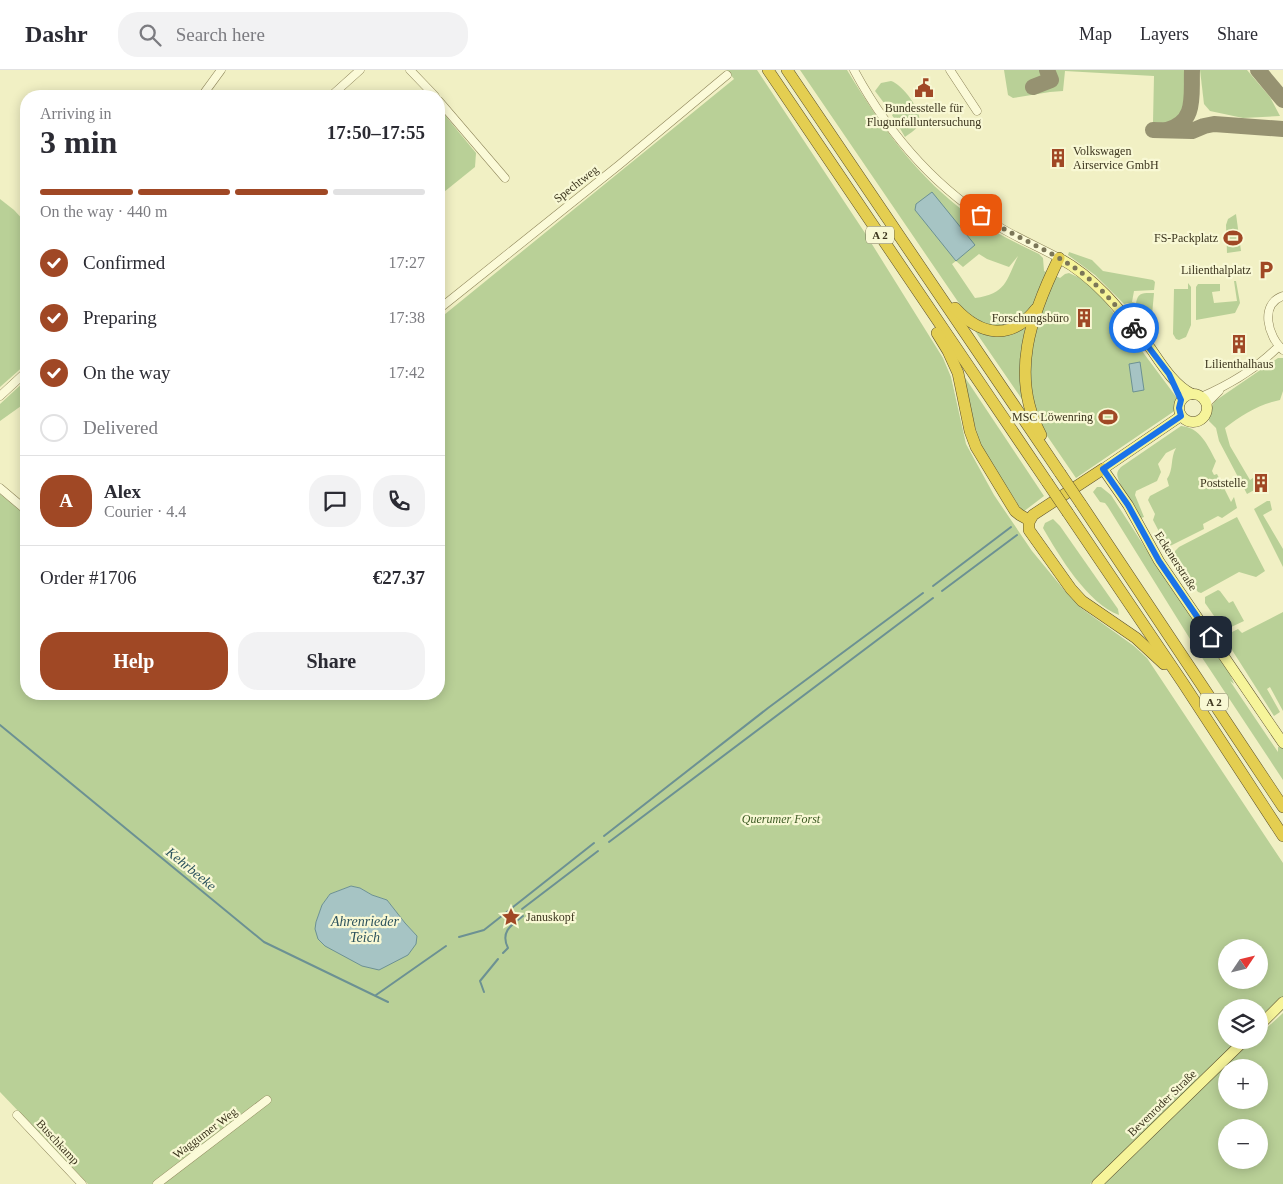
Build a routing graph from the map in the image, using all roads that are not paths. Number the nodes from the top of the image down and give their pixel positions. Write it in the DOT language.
graph roads {
  1 [pos="220,70"];
  2 [pos="360,70"];
  3 [pos="410,70"];
  4 [pos="768,70"];
  5 [pos="787,70"];
  6 [pos="854,70"];
  7 [pos="950,70"];
  8 [pos="726,75"];
  9 [pos="206,90"];
  10 [pos="338,90"];
  11 [pos="428,90"];
  12 [pos="445,108"];
  13 [pos="977,111"];
  14 [pos="505,178"];
  15 [pos="1059,258"];
  16 [pos="928,279"];
  17 [pos="1283,296"];
  18 [pos="445,304"];
  19 [pos="926,304"];
  20 [pos="1038,307"];
  21 [pos="1281,348"];
  22 [pos="1169,374"];
  23 [pos="20,378"];
  24 [pos="0,396"];
  25 [pos="1199,398"];
  26 [pos="1181,400"];
  27 [pos="1181,416"];
  28 [pos="1103,469"];
  29 [pos="1058,471"];
  30 [pos="0,488"];
  31 [pos="20,505"];
  32 [pos="1030,520"];
  33 [pos="1183,683"];
  34 [pos="1283,743"];
  35 [pos="1283,807"];
  36 [pos="1283,836"];
  37 [pos="1283,1002"];
  38 [pos="1268,1017"];
  39 [pos="1236,1049"];
  40 [pos="267,1100"];
  41 [pos="17,1115"];
  42 [pos="82,1184"];
  43 [pos="157,1184"];
  44 [pos="1097,1184"];
  1 -- 9 [label="street"];
  2 -- 10 [label="street"];
  3 -- 11 [label="street"];
  4 -- 19 [label="highway, A 2"];
  5 -- 16 [label="highway, A 2"];
  6 -- 15 [label="street"];
  7 -- 13 [label="street"];
  8 -- 18 [label="street, Spechtweg"];
  12 -- 14 [label="street"];
  15 -- 20 [label="highway"];
  15 -- 22 [label="main road"];
  16 -- 20 [label="highway"];
  16 -- 29 [label="highway, A 2"];
  17 -- 21 [label="street"];
  19 -- 32 [label="highway"];
  19 -- 33 [label="highway, A 2, bridge"];
  20 -- 29 [label="highway"];
  21 -- 25 [label="street"];
  22 -- 25 [label="main road"];
  22 -- 26 [label="main road"];
  23 -- 24 [label="street"];
  25 -- 26 [label="main road"];
  25 -- 27 [label="main road"];
  26 -- 27 [label="main road"];
  27 -- 28 [label="main road"];
  28 -- 32 [label="highway"];
  28 -- 34 [label="main road, Eckenerstraße"];
  29 -- 35 [label="highway, A 2, bridge"];
  30 -- 31 [label="street"];
  32 -- 33 [label="highway"];
  33 -- 36 [label="highway, A 2"];
  37 -- 38 [label="main road"];
  39 -- 44 [label="main road, Bevenroder Straße"];
  40 -- 43 [label="street, Waggumer Weg"];
  41 -- 42 [label="street, Buschkamp"];
}
